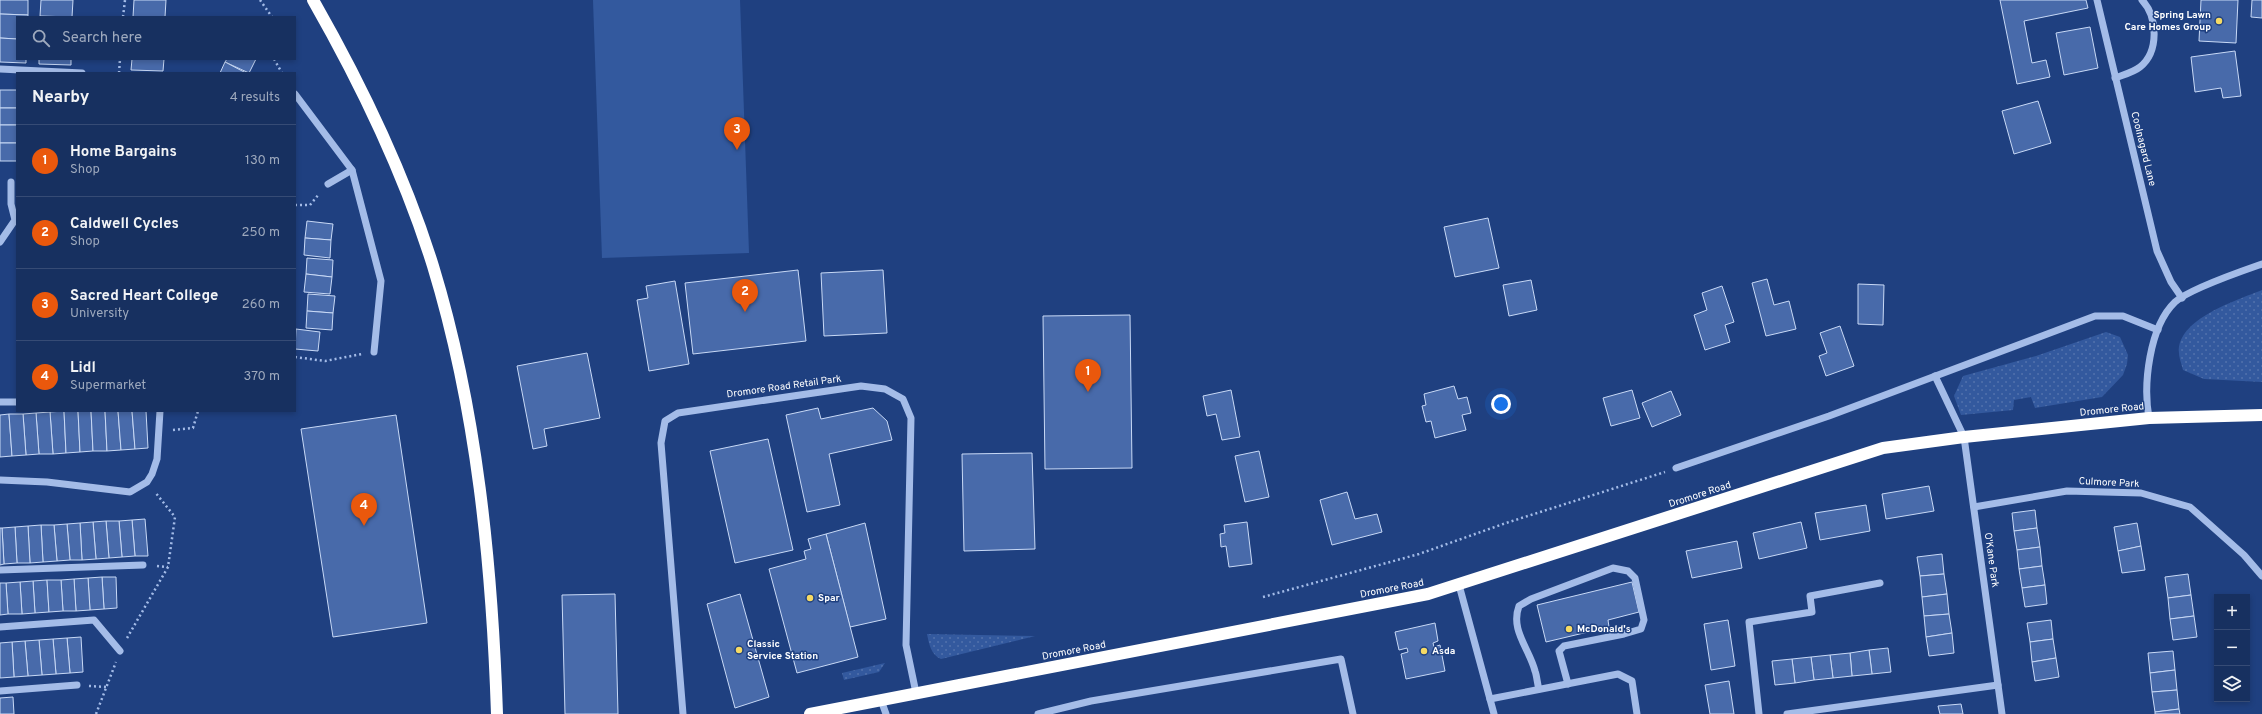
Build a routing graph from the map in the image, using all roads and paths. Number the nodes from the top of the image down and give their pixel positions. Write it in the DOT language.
graph roads {
  1 [pos="125,0"];
  2 [pos="260,0"];
  3 [pos="313,0"];
  4 [pos="2097,0"];
  5 [pos="2142,0"];
  6 [pos="123,16"];
  7 [pos="271,16"];
  8 [pos="120,60"];
  9 [pos="275,60"];
  10 [pos="0,69"];
  11 [pos="62,72"];
  12 [pos="119,72"];
  13 [pos="281,72"];
  14 [pos="2115,78"];
  15 [pos="296,95"];
  16 [pos="352,170"];
  17 [pos="11,182"];
  18 [pos="328,184"];
  19 [pos="296,204"];
  20 [pos="16,220"];
  21 [pos="0,242"];
  22 [pos="2262,264"];
  23 [pos="2182,298"];
  24 [pos="2158,330"];
  25 [pos="374,352"];
  26 [pos="296,357"];
  27 [pos="1935,376"];
  28 [pos="0,402"];
  29 [pos="16,402"];
  30 [pos="160,412"];
  31 [pos="198,412"];
  32 [pos="2262,415"];
  33 [pos="2150,418"];
  34 [pos="159,432"];
  35 [pos="1964,437"];
  36 [pos="1676,468"];
  37 [pos="0,480"];
  38 [pos="147,482"];
  39 [pos="1974,507"];
  40 [pos="143,565"];
  41 [pos="0,570"];
  42 [pos="2262,576"];
  43 [pos="1880,583"];
  44 [pos="1459,585"];
  45 [pos="1263,597"];
  46 [pos="0,627"];
  47 [pos="120,651"];
  48 [pos="77,684"];
  49 [pos="1568,684"];
  50 [pos="1998,685"];
  51 [pos="1538,689"];
  52 [pos="0,691"];
  53 [pos="916,693"];
  54 [pos="1490,699"];
  55 [pos="881,700"];
  56 [pos="96,714"];
  57 [pos="497,714"];
  58 [pos="683,714"];
  59 [pos="810,714"];
  60 [pos="886,714"];
  61 [pos="1038,714"];
  62 [pos="1353,714"];
  63 [pos="1494,714"];
  64 [pos="1637,714"];
  65 [pos="1759,714"];
  66 [pos="1787,714"];
  67 [pos="2002,714"];
  1 -- 6 [label="path"];
  2 -- 7 [label="path"];
  3 -- 57 [label="highway"];
  4 -- 14 [label="street, Coolnagard Lane"];
  5 -- 14 [label="street"];
  8 -- 12 [label="path"];
  9 -- 13 [label="path"];
  10 -- 11 [label="street"];
  14 -- 23 [label="street, Coolnagard Lane"];
  15 -- 16 [label="street"];
  16 -- 18 [label="street"];
  16 -- 25 [label="street"];
  17 -- 20 [label="street"];
  18 -- 19 [label="path"];
  20 -- 21 [label="street"];
  22 -- 23 [label="street"];
  23 -- 24 [label="street"];
  24 -- 27 [label="street"];
  24 -- 33 [label="street"];
  25 -- 26 [label="path"];
  27 -- 35 [label="street"];
  27 -- 36 [label="street"];
  28 -- 29 [label="street"];
  30 -- 34 [label="street"];
  31 -- 34 [label="path"];
  32 -- 33 [label="highway, Dromore Road"];
  33 -- 35 [label="highway, Dromore Road"];
  34 -- 38 [label="street"];
  35 -- 39 [label="street, O'Kane Park"];
  35 -- 44 [label="highway, Dromore Road"];
  36 -- 45 [label="path"];
  37 -- 38 [label="street"];
  38 -- 47 [label="path"];
  39 -- 42 [label="street, Culmore Park"];
  39 -- 50 [label="street, O'Kane Park"];
  40 -- 41 [label="street"];
  43 -- 65 [label="street"];
  44 -- 53 [label="highway, Dromore Road"];
  44 -- 54 [label="street"];
  46 -- 47 [label="street"];
  47 -- 56 [label="path"];
  48 -- 52 [label="street"];
  49 -- 51 [label="street"];
  49 -- 51 [label="street"];
  49 -- 64 [label="street"];
  50 -- 66 [label="street"];
  50 -- 67 [label="street, O'Kane Park"];
  51 -- 54 [label="street"];
  53 -- 55 [label="highway, Dromore Road"];
  53 -- 58 [label="street, Dromore Road Retail Park"];
  54 -- 63 [label="street"];
  55 -- 59 [label="highway, Dromore Road"];
  55 -- 60 [label="street"];
  61 -- 62 [label="street"];
}
